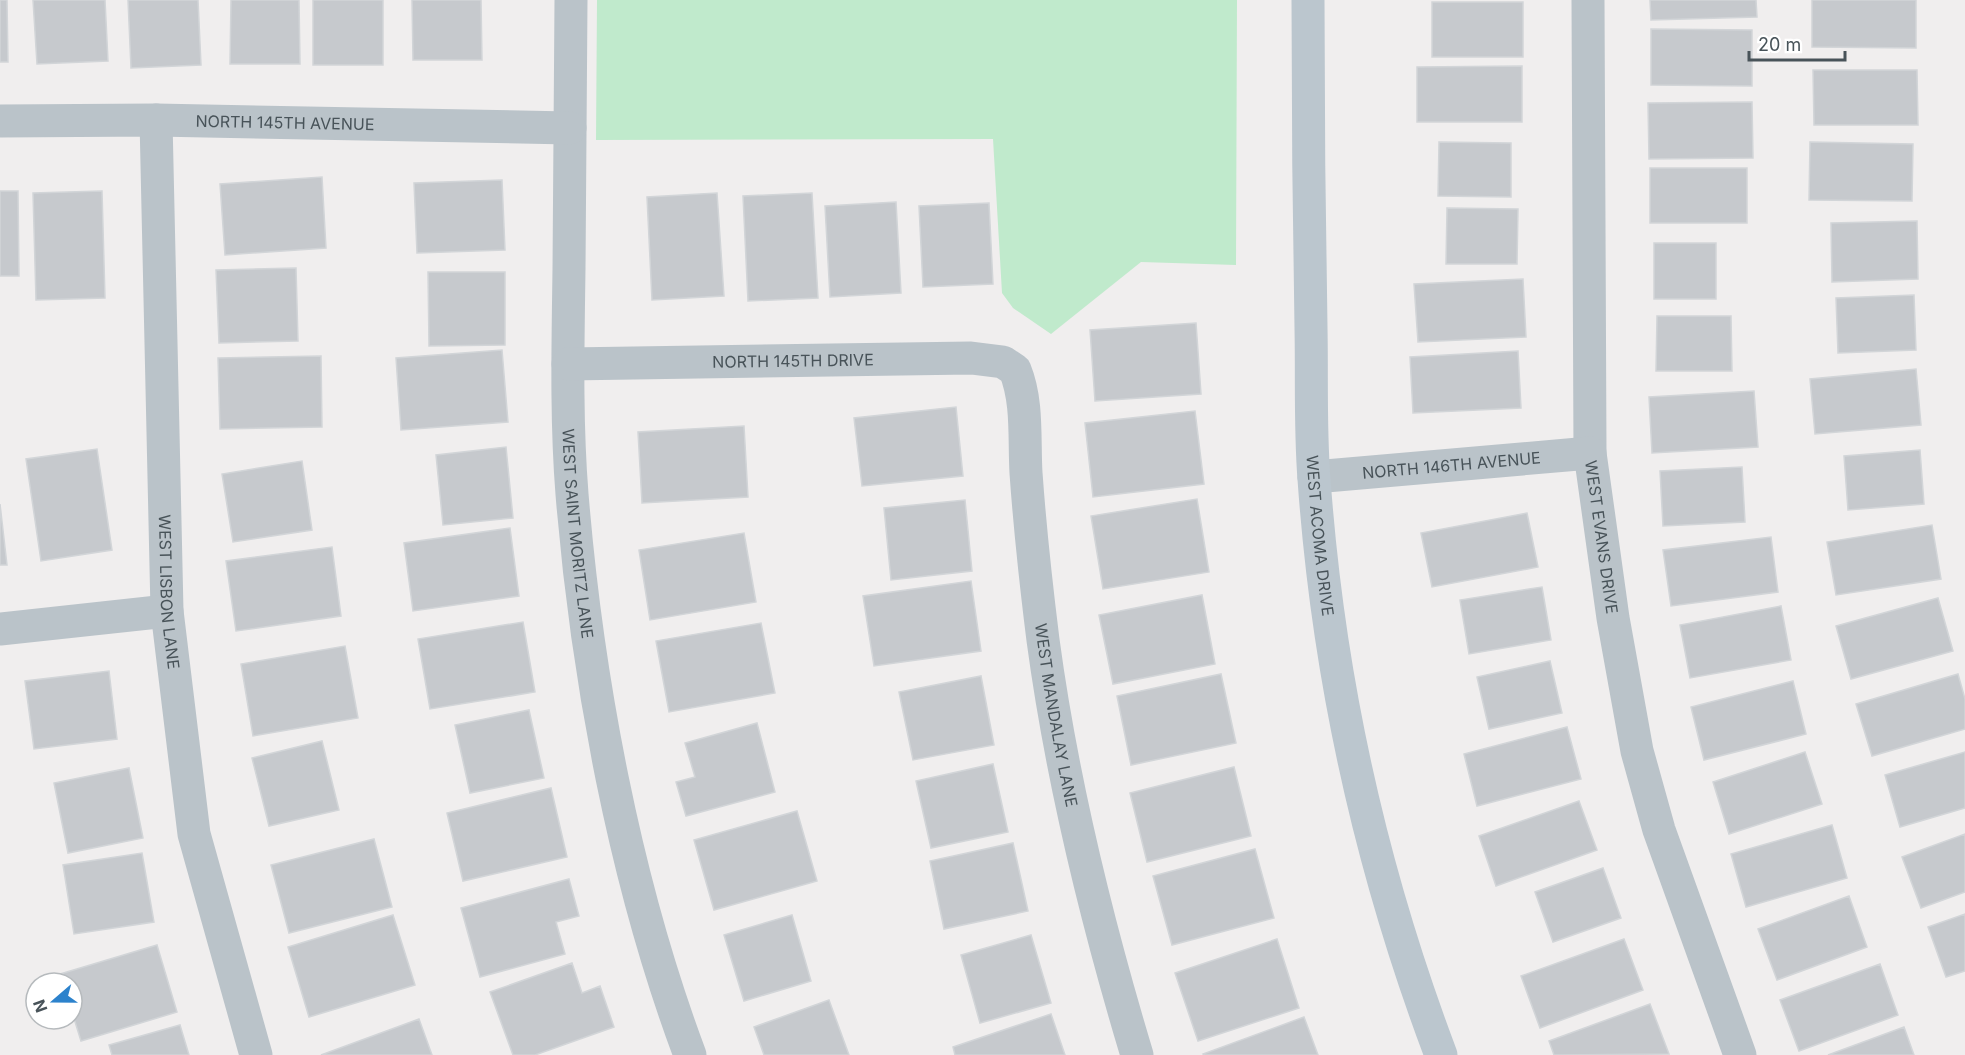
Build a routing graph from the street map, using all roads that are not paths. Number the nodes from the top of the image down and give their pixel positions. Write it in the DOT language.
graph roads {
  1 [pos="570,0"];
  2 [pos="1308,0"];
  3 [pos="1588,0"];
  4 [pos="156,120"];
  5 [pos="0,121"];
  6 [pos="570,128"];
  7 [pos="568,364"];
  8 [pos="1015,370"];
  9 [pos="1590,453"];
  10 [pos="1314,477"];
  11 [pos="167,611"];
  12 [pos="0,629"];
  13 [pos="256,1055"];
  14 [pos="690,1055"];
  15 [pos="1137,1055"];
  16 [pos="1440,1055"];
  17 [pos="1740,1055"];
  1 -- 6 [label="street, WEST SAINT MORITZ LANE"];
  2 -- 10 [label="street, WEST ACOMA DRIVE"];
  3 -- 9 [label="street, WEST EVANS DRIVE"];
  4 -- 5 [label="street, NORTH 145TH AVENUE"];
  4 -- 6 [label="street, NORTH 145TH AVENUE"];
  4 -- 11 [label="street, WEST LISBON LANE"];
  6 -- 7 [label="street, WEST SAINT MORITZ LANE"];
  7 -- 8 [label="street, NORTH 145TH DRIVE"];
  7 -- 14 [label="street, WEST SAINT MORITZ LANE"];
  8 -- 15 [label="street, WEST MANDALAY LANE"];
  9 -- 10 [label="street, NORTH 146TH AVENUE"];
  9 -- 17 [label="street, WEST EVANS DRIVE"];
  10 -- 16 [label="street, WEST ACOMA DRIVE"];
  11 -- 12 [label="street"];
  11 -- 13 [label="street, WEST LISBON LANE"];
}
